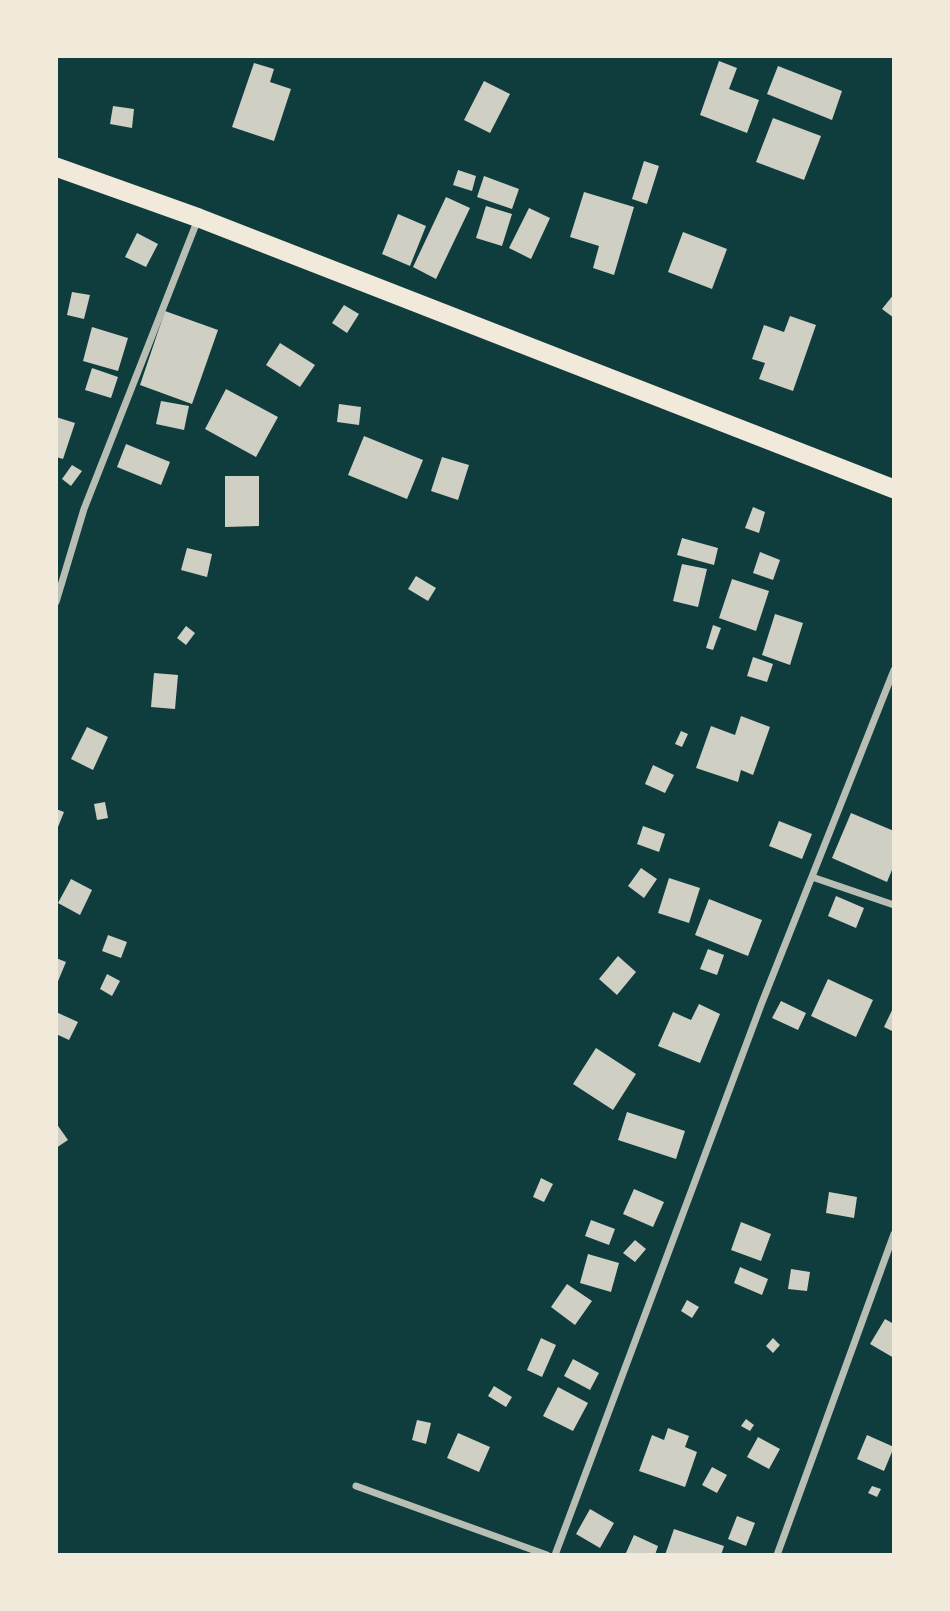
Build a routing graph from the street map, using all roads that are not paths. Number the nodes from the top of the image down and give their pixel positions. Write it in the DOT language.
graph roads {
  1 [pos="56,167"];
  2 [pos="199,218"];
  3 [pos="894,489"];
  4 [pos="56,601"];
  5 [pos="894,670"];
  6 [pos="812,877"];
  7 [pos="894,905"];
  8 [pos="894,1234"];
  9 [pos="356,1486"];
  10 [pos="547,1555"];
  11 [pos="555,1555"];
  12 [pos="777,1555"];
  1 -- 2 [label="highway"];
  2 -- 3 [label="highway"];
  2 -- 4 [label="street"];
  5 -- 6 [label="street"];
  6 -- 7 [label="street"];
  6 -- 11 [label="street"];
  8 -- 12 [label="street"];
  9 -- 10 [label="street"];
}
